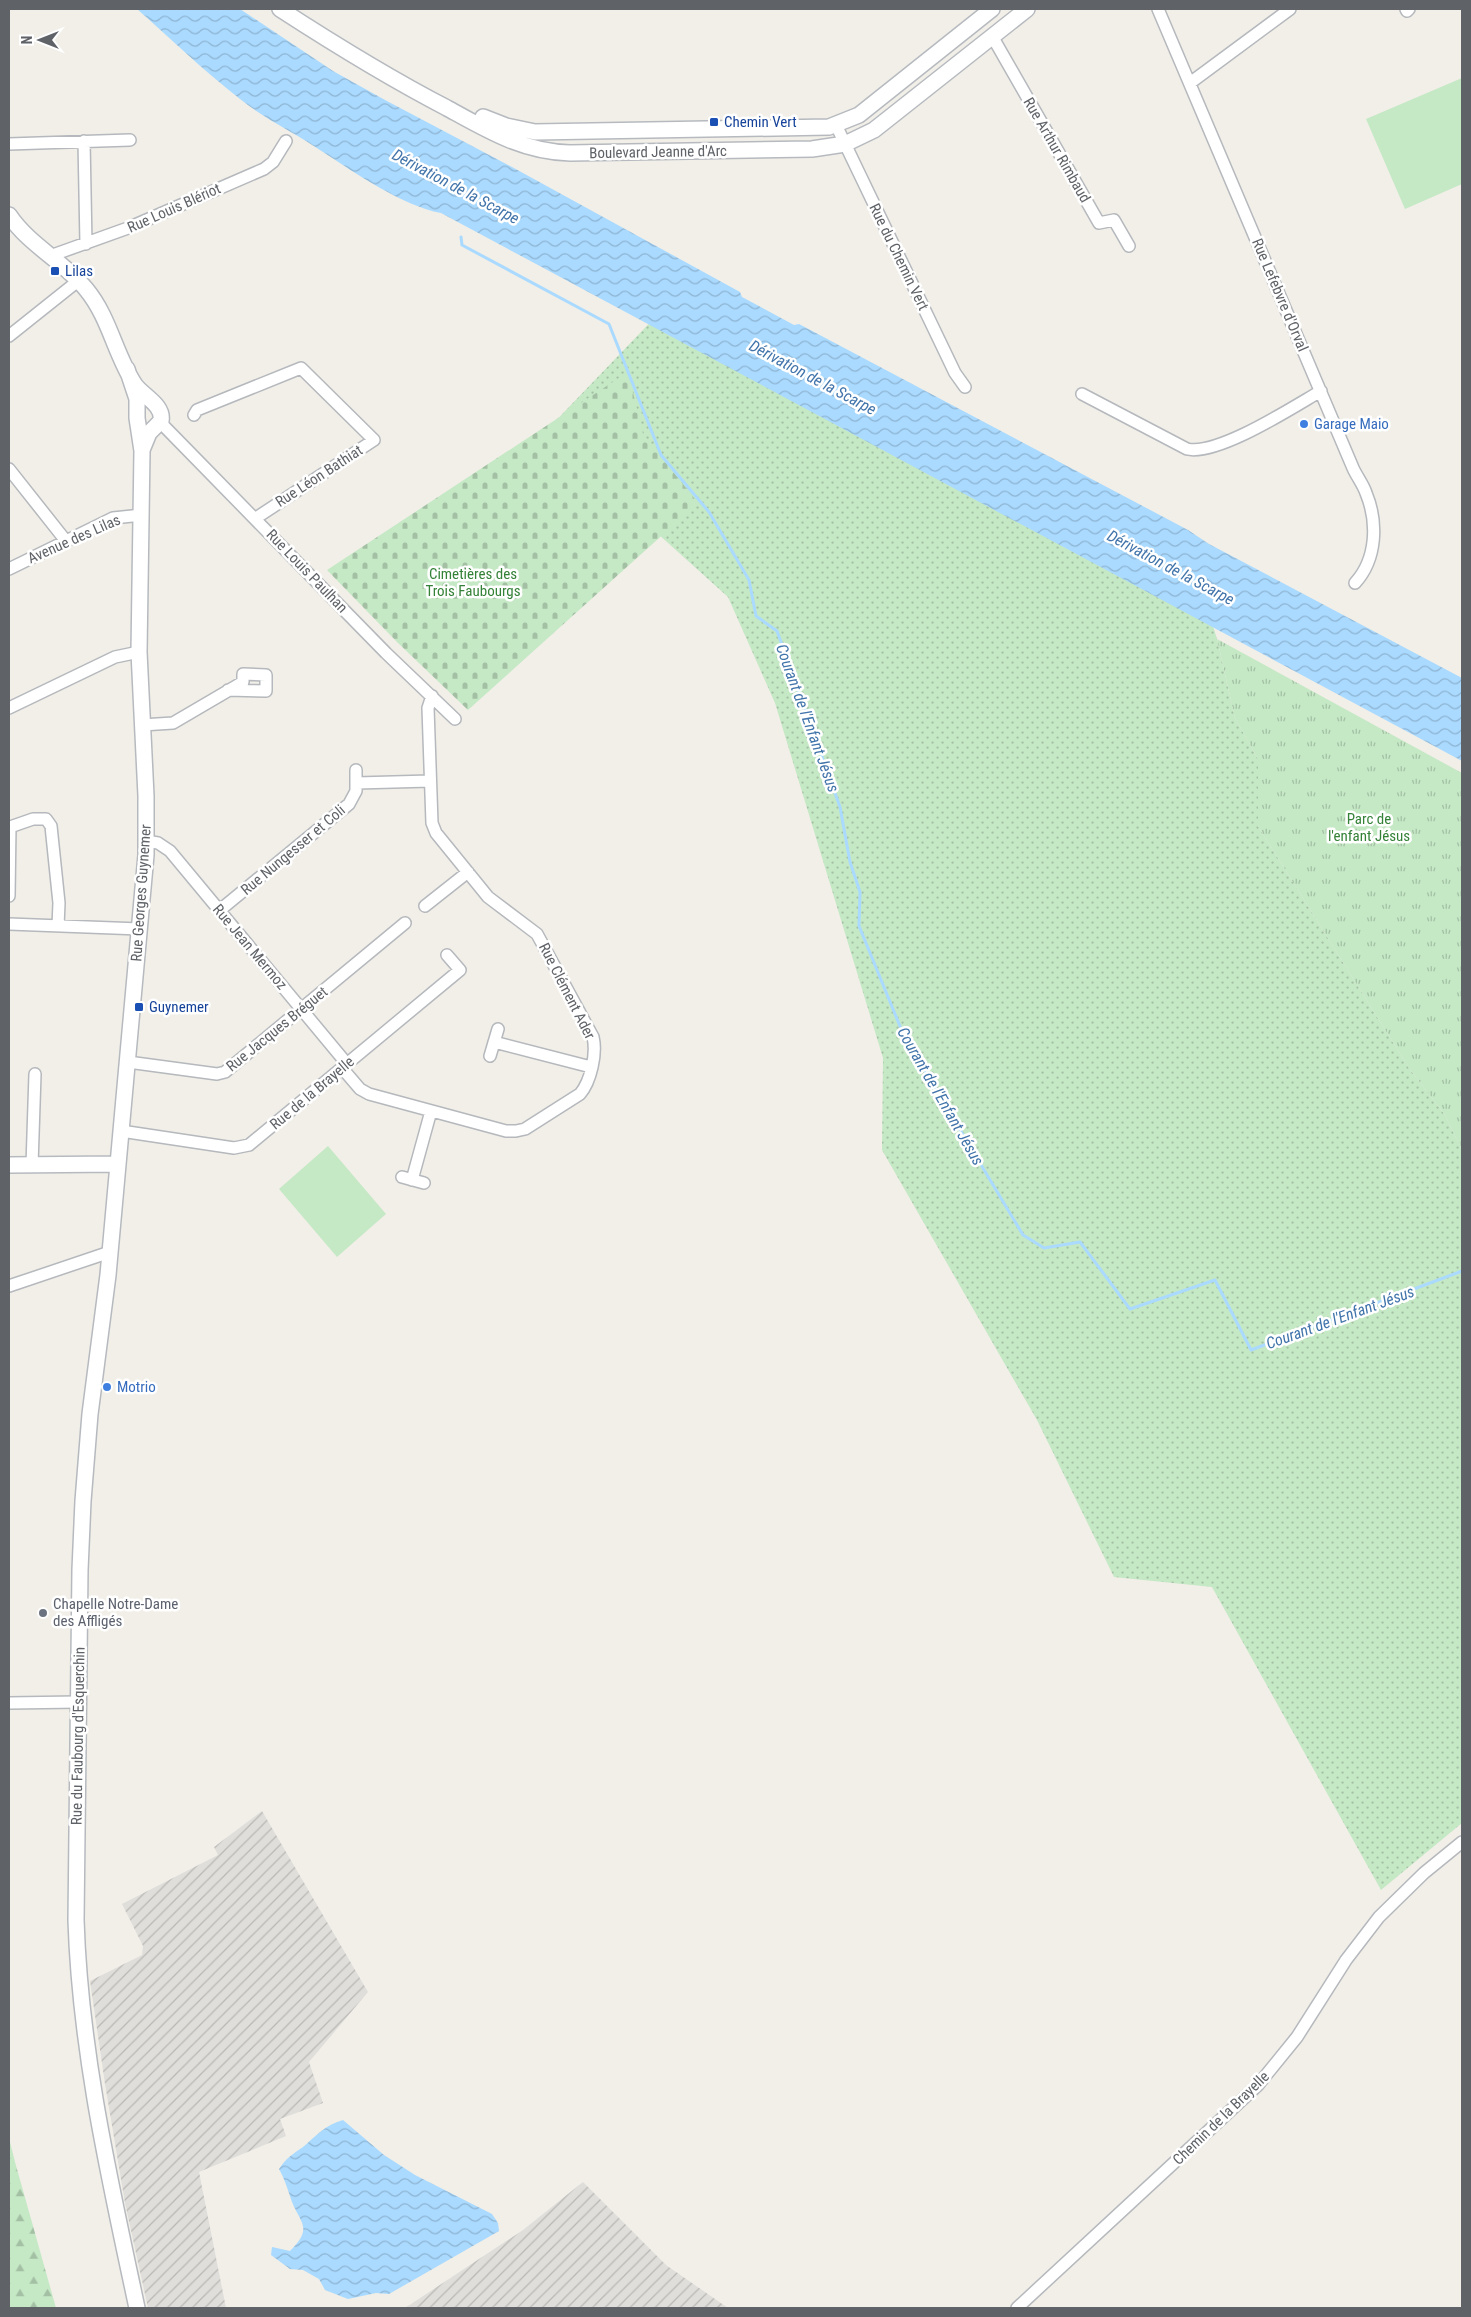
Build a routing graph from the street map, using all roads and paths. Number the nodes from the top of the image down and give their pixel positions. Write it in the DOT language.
graph roads {
  1 [pos="280,9"];
  2 [pos="284,9"];
  3 [pos="992,9"];
  4 [pos="1026,9"];
  5 [pos="1158,9"];
  6 [pos="1290,9"];
  7 [pos="298,15"];
  8 [pos="992,36"];
  9 [pos="1190,83"];
  10 [pos="836,125"];
  11 [pos="130,140"];
  12 [pos="286,141"];
  13 [pos="84,142"];
  14 [pos="9,144"];
  15 [pos="845,144"];
  16 [pos="9,215"];
  17 [pos="86,244"];
  18 [pos="1129,246"];
  19 [pos="50,256"];
  20 [pos="78,281"];
  21 [pos="9,336"];
  22 [pos="126,369"];
  23 [pos="965,387"];
  24 [pos="1320,391"];
  25 [pos="1082,394"];
  26 [pos="154,405"];
  27 [pos="194,415"];
  28 [pos="138,417"];
  29 [pos="157,425"];
  30 [pos="142,451"];
  31 [pos="9,469"];
  32 [pos="142,515"];
  33 [pos="256,518"];
  34 [pos="66,541"];
  35 [pos="9,569"];
  36 [pos="1355,583"];
  37 [pos="139,652"];
  38 [pos="228,690"];
  39 [pos="432,696"];
  40 [pos="9,708"];
  41 [pos="455,719"];
  42 [pos="142,724"];
  43 [pos="356,770"];
  44 [pos="430,780"];
  45 [pos="357,783"];
  46 [pos="146,842"];
  47 [pos="468,872"];
  48 [pos="9,896"];
  49 [pos="425,906"];
  50 [pos="220,910"];
  51 [pos="405,923"];
  52 [pos="9,924"];
  53 [pos="58,926"];
  54 [pos="140,929"];
  55 [pos="447,955"];
  56 [pos="302,1010"];
  57 [pos="498,1029"];
  58 [pos="494,1042"];
  59 [pos="490,1056"];
  60 [pos="128,1062"];
  61 [pos="344,1066"];
  62 [pos="591,1067"];
  63 [pos="35,1074"];
  64 [pos="431,1110"];
  65 [pos="121,1130"];
  66 [pos="117,1164"];
  67 [pos="9,1165"];
  68 [pos="32,1165"];
  69 [pos="413,1180"];
  70 [pos="110,1252"];
  71 [pos="9,1286"];
  72 [pos="101,1334"];
  73 [pos="78,1702"];
  74 [pos="9,1703"];
  75 [pos="1462,1842"];
  76 [pos="102,2137"];
  77 [pos="130,2308"];
  78 [pos="137,2308"];
  79 [pos="1017,2308"];
  1 -- 7 [label="main road, Boulevard Jeanne d'Arc"];
  2 -- 7 [label="main road"];
  3 -- 10 [label="main road, Boulevard Jeanne d'Arc"];
  4 -- 8 [label="main road, Boulevard Jeanne d'Arc"];
  5 -- 9 [label="street, Rue Lefebvre d'Orval"];
  6 -- 9 [label="street"];
  7 -- 10 [label="main road, Boulevard Jeanne d'Arc"];
  7 -- 15 [label="main road, Boulevard Jeanne d'Arc"];
  8 -- 15 [label="main road, Boulevard Jeanne d'Arc"];
  8 -- 18 [label="street, Rue Arthur Rimbaud"];
  9 -- 24 [label="street, Rue Lefebvre d'Orval"];
  10 -- 15 [label="street, Rue du Chemin Vert"];
  11 -- 13 [label="street"];
  12 -- 17 [label="street, Rue Louis Blériot"];
  13 -- 14 [label="street"];
  13 -- 17 [label="street"];
  15 -- 23 [label="street, Rue du Chemin Vert"];
  16 -- 19 [label="main road, Rue Georges Guynemer"];
  17 -- 19 [label="street, Rue Louis Blériot"];
  19 -- 20 [label="main road, Rue Georges Guynemer"];
  20 -- 21 [label="street"];
  20 -- 22 [label="main road, Rue Georges Guynemer"];
  22 -- 26 [label="main road, Rue Georges Guynemer"];
  22 -- 28 [label="main road, Rue Georges Guynemer"];
  24 -- 25 [label="street"];
  24 -- 36 [label="street, Rue Lefebvre d'Orval"];
  26 -- 28 [label="main road"];
  26 -- 29 [label="main road"];
  27 -- 33 [label="street, Rue Léon Bathiat"];
  28 -- 29 [label="main road"];
  28 -- 30 [label="main road, Rue Georges Guynemer"];
  29 -- 30 [label="main road, Rue Georges Guynemer"];
  29 -- 33 [label="street, Rue Louis Paulhan"];
  30 -- 32 [label="main road, Rue Georges Guynemer"];
  31 -- 34 [label="street"];
  32 -- 34 [label="street, Avenue des Lilas"];
  32 -- 37 [label="main road, Rue Georges Guynemer"];
  33 -- 39 [label="street, Rue Louis Paulhan"];
  34 -- 35 [label="street, Avenue des Lilas"];
  37 -- 40 [label="street"];
  37 -- 42 [label="main road, Rue Georges Guynemer"];
  38 -- 42 [label="street"];
  39 -- 41 [label="street, Rue Louis Paulhan"];
  39 -- 44 [label="street, Rue Clément Ader"];
  42 -- 46 [label="main road, Rue Georges Guynemer"];
  43 -- 45 [label="street"];
  44 -- 45 [label="street"];
  44 -- 47 [label="street, Rue Clément Ader"];
  45 -- 50 [label="street, Rue Nungesser et Coli"];
  46 -- 50 [label="street, Rue Jean Mermoz"];
  46 -- 54 [label="main road, Rue Georges Guynemer"];
  47 -- 49 [label="street"];
  47 -- 62 [label="street, Rue Clément Ader"];
  48 -- 53 [label="street"];
  50 -- 56 [label="street, Rue Jean Mermoz"];
  51 -- 56 [label="street, Rue Jacques Bréguet"];
  52 -- 53 [label="street"];
  53 -- 54 [label="street"];
  54 -- 60 [label="main road, Rue Georges Guynemer"];
  55 -- 61 [label="street, Rue de la Brayelle"];
  56 -- 60 [label="street, Rue Jacques Bréguet"];
  56 -- 61 [label="street, Rue Jean Mermoz"];
  57 -- 58 [label="street"];
  58 -- 59 [label="street"];
  58 -- 62 [label="street"];
  60 -- 65 [label="main road, Rue Georges Guynemer"];
  61 -- 64 [label="street, Rue Clément Ader"];
  61 -- 65 [label="street, Rue de la Brayelle"];
  62 -- 64 [label="street, Rue Clément Ader"];
  63 -- 68 [label="street"];
  64 -- 69 [label="street"];
  65 -- 66 [label="main road, Rue Georges Guynemer"];
  66 -- 68 [label="main road"];
  66 -- 70 [label="main road, Rue Georges Guynemer"];
  67 -- 68 [label="main road"];
  70 -- 71 [label="street"];
  70 -- 72 [label="main road, Rue Georges Guynemer"];
  72 -- 73 [label="main road, Rue du Faubourg d'Esquerchin"];
  73 -- 74 [label="street"];
  73 -- 76 [label="main road, Rue du Faubourg d'Esquerchin"];
  75 -- 79 [label="street, Chemin de la Brayelle"];
  76 -- 77 [label="main road, Rue du Faubourg d'Esquerchin"];
  76 -- 78 [label="main road, Rue du Faubourg d'Esquerchin"];
}
